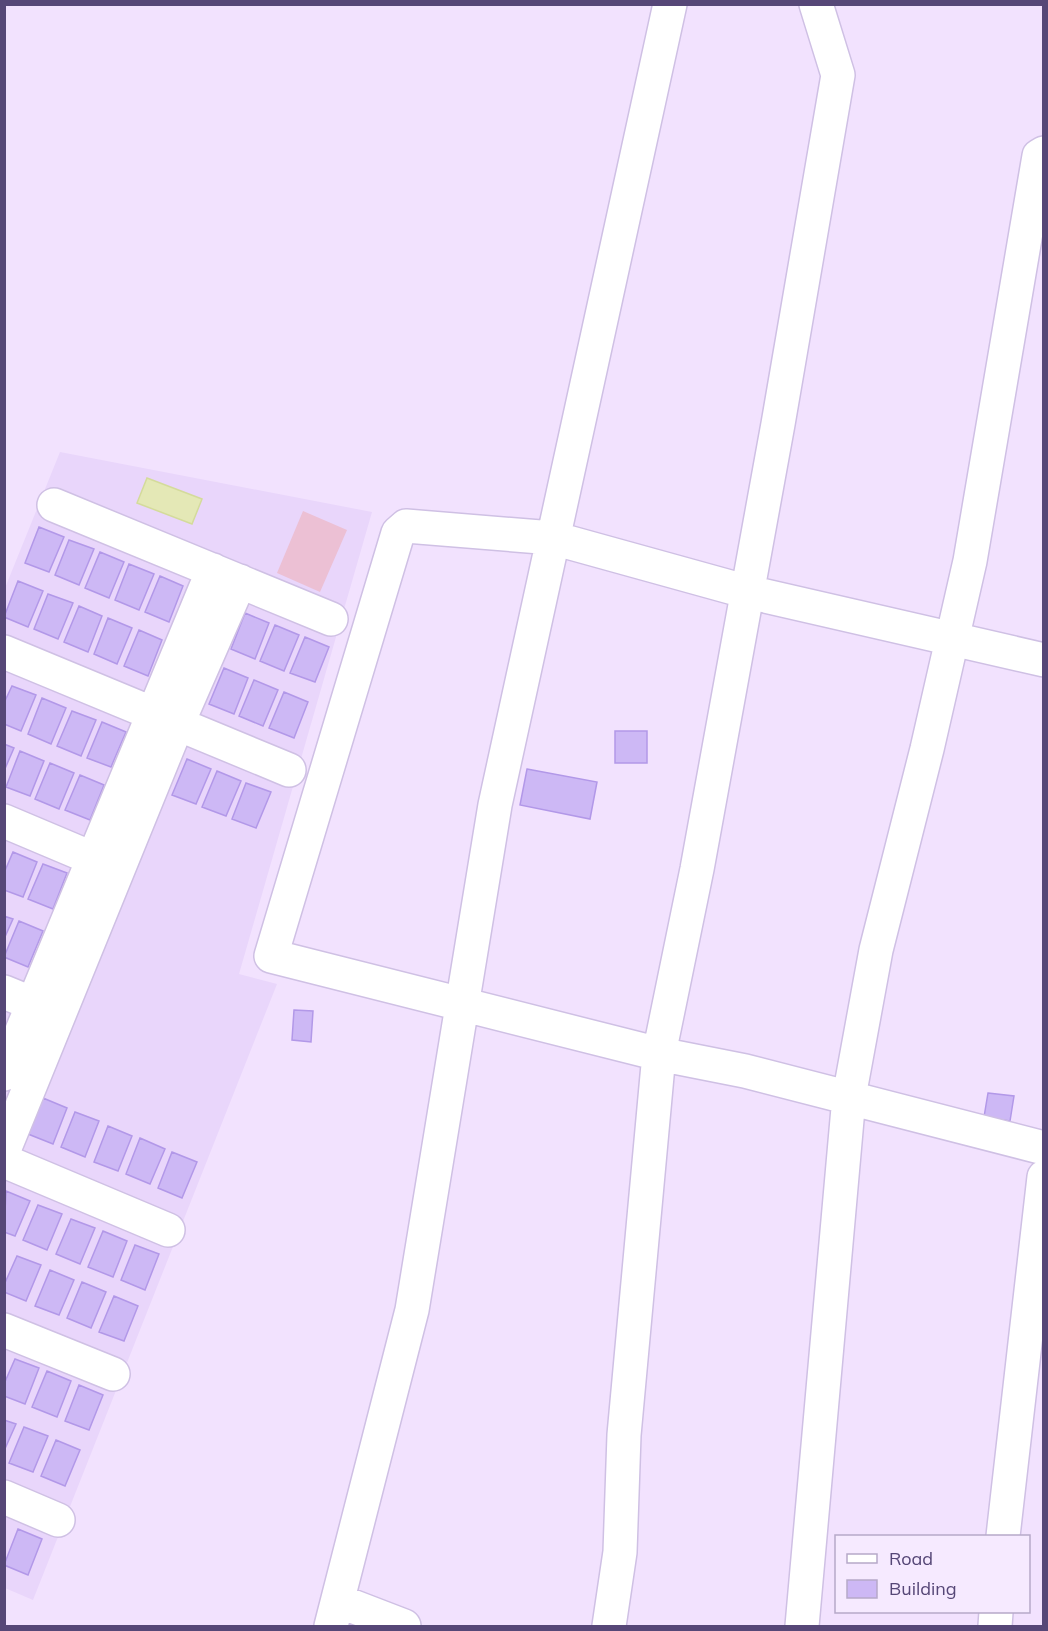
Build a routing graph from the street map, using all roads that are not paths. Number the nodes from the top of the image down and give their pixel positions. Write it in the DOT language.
graph roads {
  1 [pos="670,4"];
  2 [pos="816,4"];
  3 [pos="1044,153"];
  4 [pos="54,505"];
  5 [pos="553,538"];
  6 [pos="227,576"];
  7 [pos="748,592"];
  8 [pos="331,619"];
  9 [pos="952,639"];
  10 [pos="4,652"];
  11 [pos="1044,660"];
  12 [pos="165,720"];
  13 [pos="289,770"];
  14 [pos="4,821"];
  15 [pos="105,864"];
  16 [pos="32,1003"];
  17 [pos="460,1004"];
  18 [pos="659,1054"];
  19 [pos="4,1074"];
  20 [pos="849,1097"];
  21 [pos="1044,1148"];
  22 [pos="4,1150"];
  23 [pos="4,1161"];
  24 [pos="1044,1177"];
  25 [pos="168,1230"];
  26 [pos="4,1329"];
  27 [pos="113,1374"];
  28 [pos="4,1497"];
  29 [pos="58,1520"];
  30 [pos="1003,1535"];
  31 [pos="335,1614"];
  32 [pos="404,1626"];
  33 [pos="609,1626"];
  34 [pos="802,1626"];
  1 -- 5 [label="street"];
  2 -- 7 [label="street"];
  3 -- 9 [label="street"];
  4 -- 6 [label="street"];
  5 -- 7 [label="street"];
  5 -- 17 [label="street"];
  5 -- 17 [label="street"];
  6 -- 8 [label="street"];
  6 -- 12 [label="street"];
  7 -- 9 [label="street"];
  7 -- 18 [label="street"];
  9 -- 11 [label="street"];
  9 -- 20 [label="street"];
  10 -- 12 [label="street"];
  12 -- 13 [label="street"];
  12 -- 15 [label="street"];
  14 -- 15 [label="street"];
  15 -- 16 [label="street"];
  16 -- 19 [label="street"];
  16 -- 22 [label="street"];
  17 -- 18 [label="street"];
  17 -- 31 [label="street"];
  18 -- 20 [label="street"];
  18 -- 33 [label="street"];
  20 -- 21 [label="street"];
  20 -- 34 [label="street"];
  23 -- 25 [label="street"];
  24 -- 30 [label="street"];
  26 -- 27 [label="street"];
  28 -- 29 [label="street"];
  31 -- 32 [label="street"];
}
